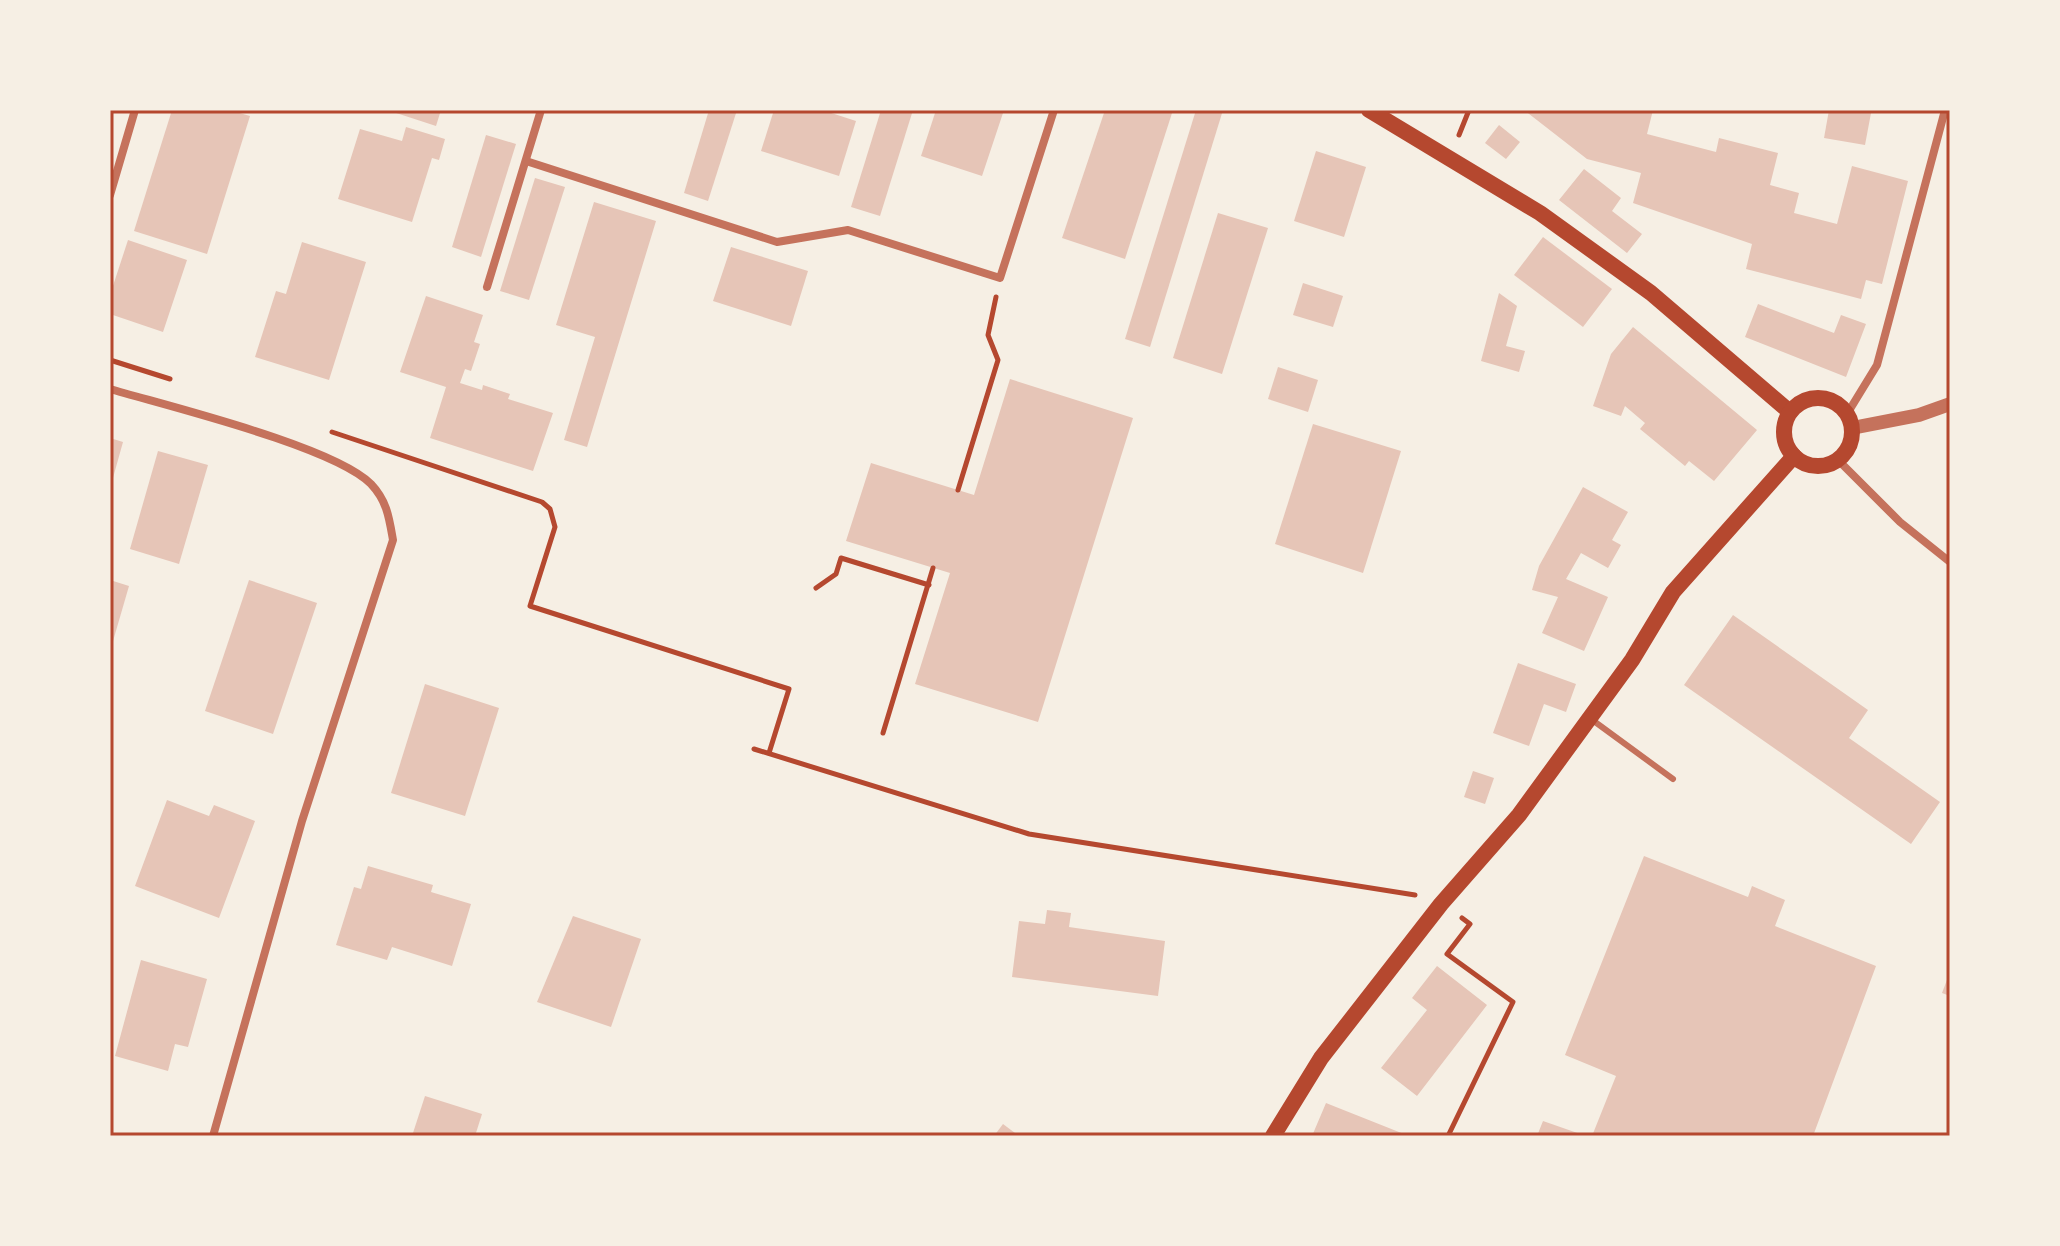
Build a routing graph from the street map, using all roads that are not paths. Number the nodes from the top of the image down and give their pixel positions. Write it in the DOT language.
graph roads {
  1 [pos="135,110"];
  2 [pos="541,110"];
  3 [pos="1054,110"];
  4 [pos="1369,110"];
  5 [pos="1945,110"];
  6 [pos="526,161"];
  7 [pos="110,195"];
  8 [pos="487,287"];
  9 [pos="110,389"];
  10 [pos="1950,404"];
  11 [pos="1790,412"];
  12 [pos="1849,421"];
  13 [pos="1794,456"];
  14 [pos="1838,460"];
  15 [pos="1950,562"];
  16 [pos="1588,717"];
  17 [pos="1673,779"];
  18 [pos="213,1136"];
  19 [pos="1273,1136"];
  1 -- 7 [label="street"];
  2 -- 6 [label="street"];
  3 -- 6 [label="street"];
  4 -- 11 [label="main road"];
  5 -- 12 [label="street"];
  6 -- 8 [label="street"];
  9 -- 18 [label="street"];
  10 -- 12 [label="street"];
  11 -- 12 [label="main road"];
  11 -- 13 [label="main road"];
  12 -- 14 [label="main road"];
  13 -- 14 [label="main road"];
  13 -- 16 [label="main road"];
  14 -- 15 [label="street"];
  16 -- 17 [label="lane"];
  16 -- 19 [label="main road"];
}
